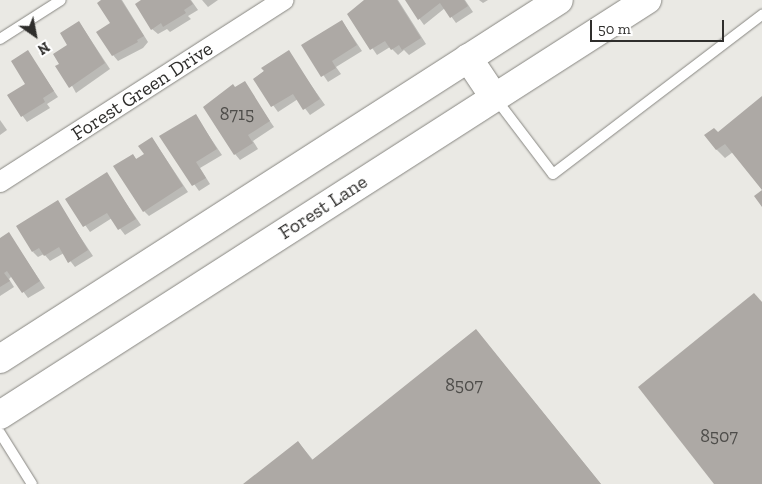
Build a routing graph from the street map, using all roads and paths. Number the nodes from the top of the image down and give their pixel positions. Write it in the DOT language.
graph roads {
  1 [pos="61,0"];
  2 [pos="284,0"];
  3 [pos="559,0"];
  4 [pos="647,0"];
  5 [pos="762,15"];
  6 [pos="0,39"];
  7 [pos="468,58"];
  8 [pos="494,98"];
  9 [pos="0,182"];
  10 [pos="0,359"];
  11 [pos="0,415"];
  12 [pos="0,433"];
  13 [pos="32,484"];
  1 -- 6 [label="lane"];
  2 -- 9 [label="street, Forest Green Drive"];
  3 -- 7 [label="main road"];
  4 -- 8 [label="main road, Forest Lane"];
  5 -- 8 [label="lane"];
  7 -- 8 [label="main road"];
  7 -- 10 [label="main road"];
  8 -- 11 [label="main road, Forest Lane"];
  12 -- 13 [label="lane"];
}
